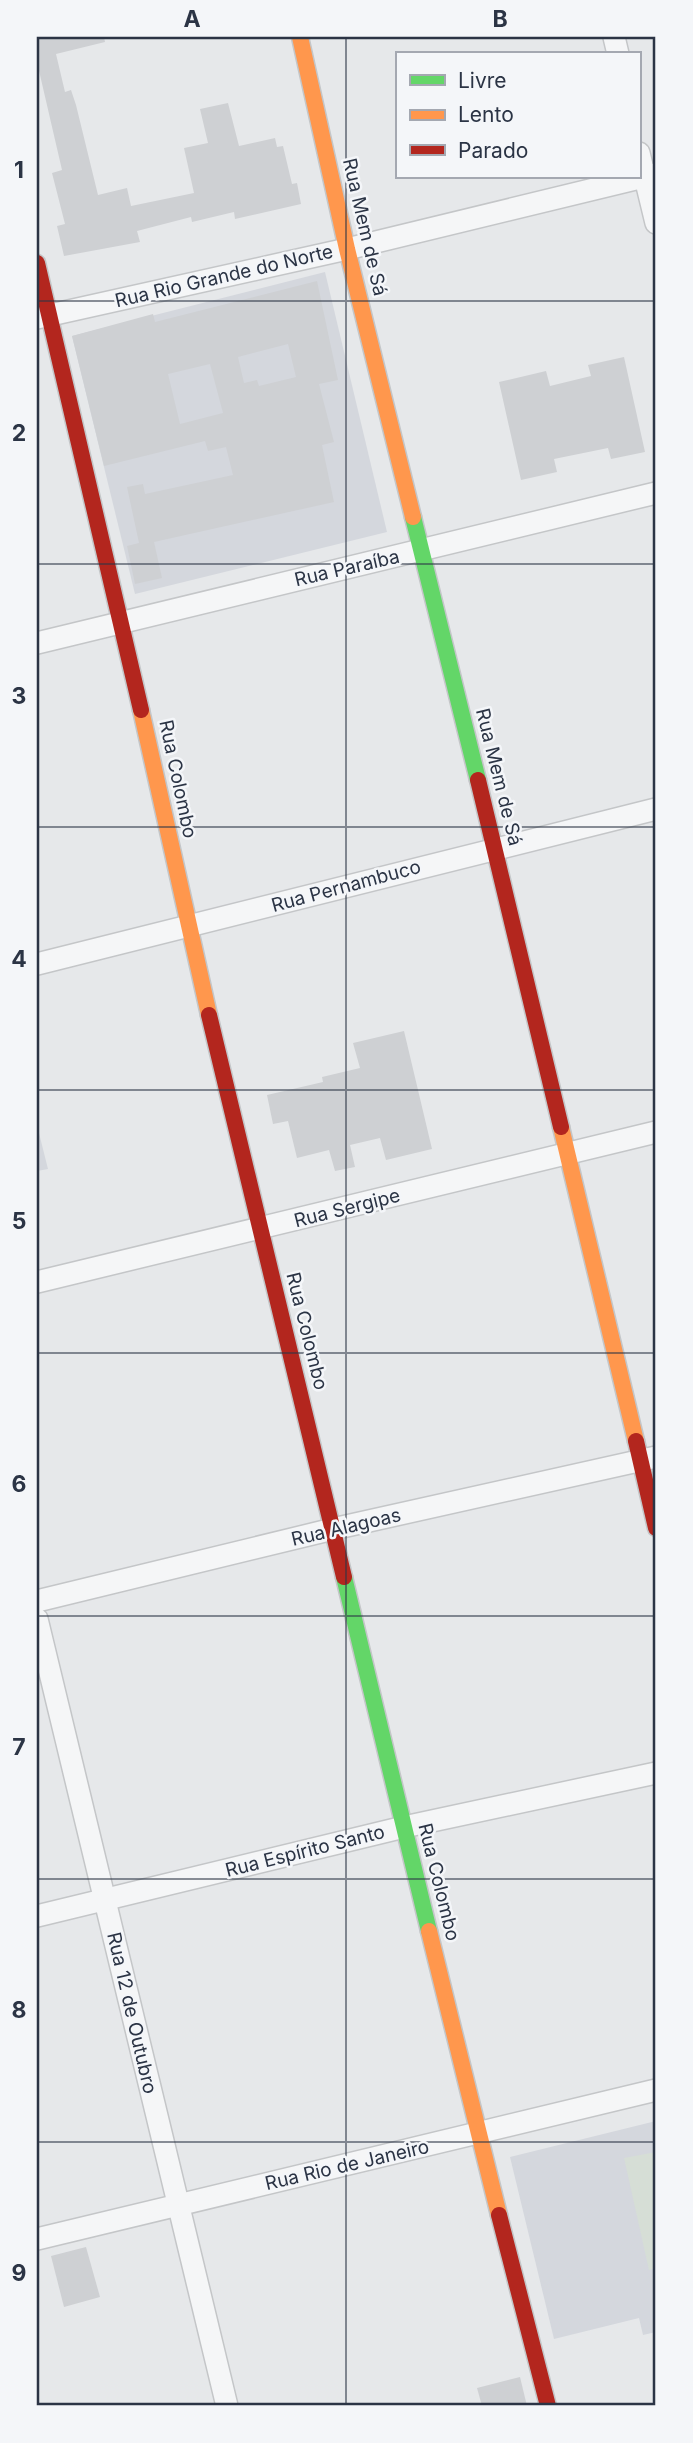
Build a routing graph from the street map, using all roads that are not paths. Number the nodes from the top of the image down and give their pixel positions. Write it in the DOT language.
graph roads {
  1 [pos="300,37"];
  2 [pos="640,155"];
  3 [pos="650,175"];
  4 [pos="638,178"];
  5 [pos="656,223"];
  6 [pos="348,248"];
  7 [pos="37,263"];
  8 [pos="43,316"];
  9 [pos="656,493"];
  10 [pos="421,551"];
  11 [pos="122,621"];
  12 [pos="37,643"];
  13 [pos="656,809"];
  14 [pos="495,848"];
  15 [pos="188,928"];
  16 [pos="37,964"];
  17 [pos="656,1132"];
  18 [pos="568,1154"];
  19 [pos="260,1229"];
  20 [pos="37,1282"];
  21 [pos="648,1460"];
  22 [pos="656,1528"];
  23 [pos="333,1529"];
  24 [pos="37,1601"];
  25 [pos="37,1619"];
  26 [pos="656,1773"];
  27 [pos="404,1827"];
  28 [pos="105,1901"];
  29 [pos="37,1916"];
  30 [pos="656,2090"];
  31 [pos="478,2133"];
  32 [pos="178,2206"];
  33 [pos="37,2239"];
  34 [pos="227,2406"];
  35 [pos="548,2406"];
  1 -- 6 [label="street, Rua Mem de Sá"];
  2 -- 3 [label="street"];
  3 -- 5 [label="street"];
  4 -- 6 [label="street, Rua Rio Grande do Norte"];
  6 -- 8 [label="street, Rua Rio Grande do Norte"];
  6 -- 10 [label="street, Rua Mem de Sá"];
  7 -- 8 [label="street, Rua Colombo"];
  8 -- 11 [label="street, Rua Colombo"];
  9 -- 10 [label="street, Rua Paraíba"];
  10 -- 11 [label="street, Rua Paraíba"];
  10 -- 14 [label="street, Rua Mem de Sá"];
  11 -- 12 [label="street, Rua Paraíba"];
  11 -- 15 [label="street, Rua Colombo"];
  13 -- 14 [label="street, Rua Pernambuco"];
  14 -- 15 [label="street, Rua Pernambuco"];
  14 -- 18 [label="street, Rua Mem de Sá"];
  15 -- 16 [label="street, Rua Pernambuco"];
  15 -- 19 [label="street, Rua Colombo"];
  17 -- 18 [label="street, Rua Sergipe"];
  18 -- 19 [label="street, Rua Sergipe"];
  18 -- 21 [label="street, Rua Mem de Sá"];
  19 -- 20 [label="street, Rua Sergipe"];
  19 -- 23 [label="street, Rua Colombo"];
  21 -- 22 [label="street, Rua Mem de Sá"];
  21 -- 23 [label="street, Rua Alagoas"];
  23 -- 24 [label="street, Rua Alagoas"];
  23 -- 27 [label="street, Rua Colombo"];
  25 -- 28 [label="street, Rua 12 de Outubro"];
  26 -- 27 [label="street, Rua Espírito Santo"];
  27 -- 28 [label="street, Rua Espírito Santo"];
  27 -- 31 [label="street, Rua Colombo"];
  28 -- 29 [label="street, Rua Espírito Santo"];
  28 -- 32 [label="street, Rua 12 de Outubro"];
  30 -- 31 [label="street, Rua Rio de Janeiro"];
  31 -- 32 [label="street, Rua Rio de Janeiro"];
  31 -- 35 [label="street, Rua Colombo"];
  32 -- 33 [label="street, Rua Rio de Janeiro"];
  32 -- 34 [label="street, Rua 12 de Outubro"];
}
